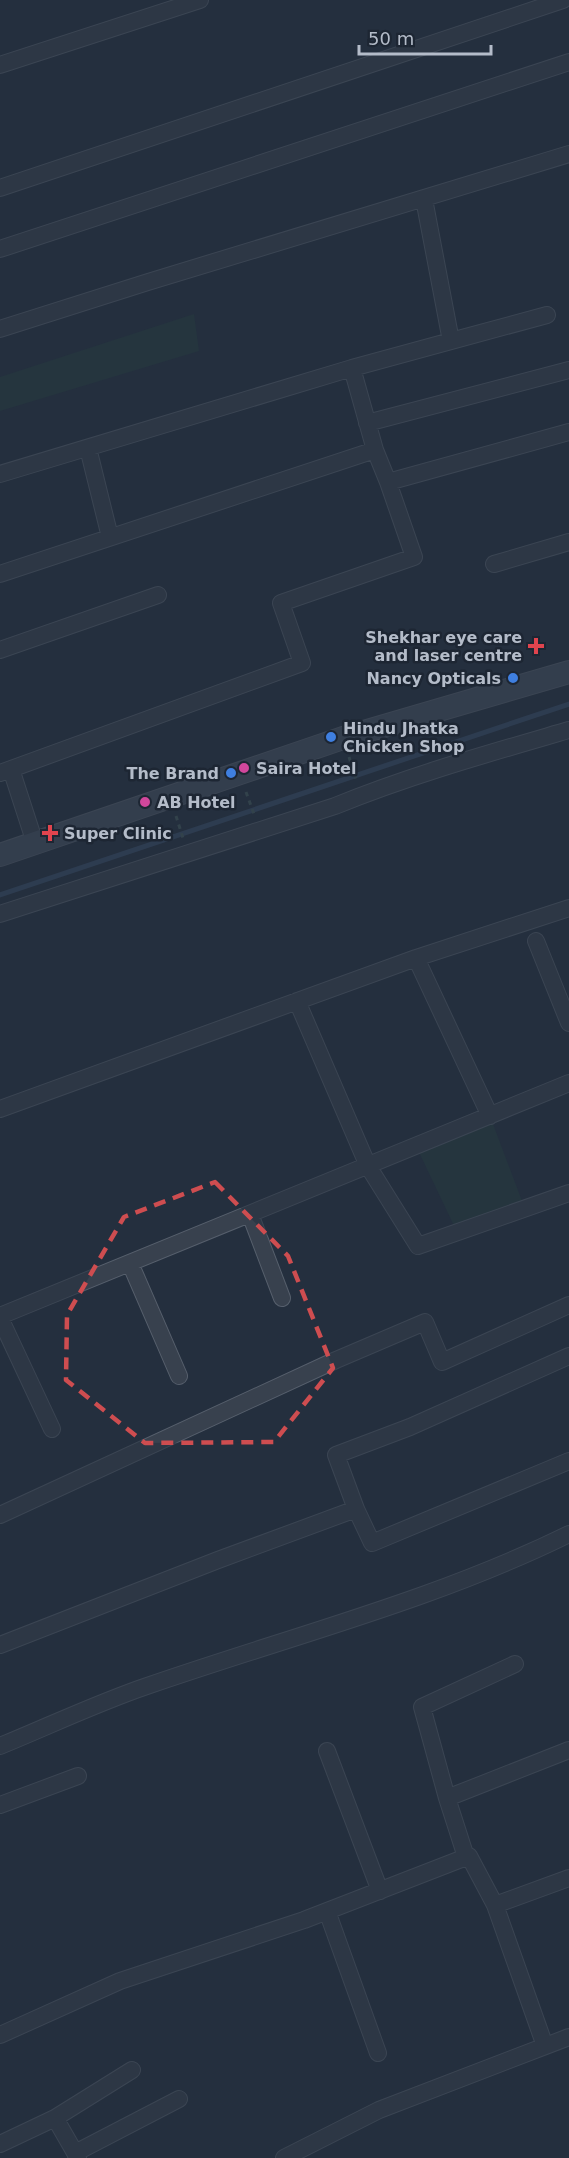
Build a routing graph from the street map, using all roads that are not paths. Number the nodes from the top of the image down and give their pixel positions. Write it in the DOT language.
graph roads {
  1 [pos="200,0"];
  2 [pos="563,0"];
  3 [pos="569,62"];
  4 [pos="0,65"];
  5 [pos="569,154"];
  6 [pos="0,188"];
  7 [pos="424,199"];
  8 [pos="0,249"];
  9 [pos="547,315"];
  10 [pos="0,329"];
  11 [pos="451,341"];
  12 [pos="352,368"];
  13 [pos="569,370"];
  14 [pos="367,423"];
  15 [pos="569,432"];
  16 [pos="88,448"];
  17 [pos="375,450"];
  18 [pos="0,474"];
  19 [pos="388,482"];
  20 [pos="110,537"];
  21 [pos="569,542"];
  22 [pos="494,564"];
  23 [pos="0,574"];
  24 [pos="158,595"];
  25 [pos="0,650"];
  26 [pos="569,672"];
  27 [pos="569,730"];
  28 [pos="6,771"];
  29 [pos="35,843"];
  30 [pos="0,855"];
  31 [pos="569,908"];
  32 [pos="0,914"];
  33 [pos="536,941"];
  34 [pos="416,958"];
  35 [pos="297,1001"];
  36 [pos="569,1023"];
  37 [pos="569,1083"];
  38 [pos="0,1109"];
  39 [pos="490,1116"];
  40 [pos="368,1166"];
  41 [pos="569,1193"];
  42 [pos="250,1214"];
  43 [pos="130,1263"];
  44 [pos="282,1298"];
  45 [pos="569,1305"];
  46 [pos="0,1317"];
  47 [pos="569,1356"];
  48 [pos="179,1376"];
  49 [pos="52,1429"];
  50 [pos="569,1461"];
  51 [pos="356,1509"];
  52 [pos="0,1515"];
  53 [pos="569,1534"];
  54 [pos="0,1645"];
  55 [pos="515,1664"];
  56 [pos="0,1746"];
  57 [pos="569,1750"];
  58 [pos="327,1751"];
  59 [pos="78,1776"];
  60 [pos="447,1798"];
  61 [pos="0,1805"];
  62 [pos="466,1857"];
  63 [pos="569,1878"];
  64 [pos="380,1891"];
  65 [pos="495,1905"];
  66 [pos="327,1911"];
  67 [pos="0,2035"];
  68 [pos="569,2037"];
  69 [pos="545,2046"];
  70 [pos="378,2053"];
  71 [pos="132,2070"];
  72 [pos="179,2099"];
  73 [pos="55,2118"];
  74 [pos="0,2144"];
  75 [pos="77,2156"];
  76 [pos="284,2158"];
  1 -- 4 [label="street"];
  2 -- 6 [label="street"];
  3 -- 8 [label="street"];
  5 -- 7 [label="street"];
  7 -- 10 [label="street"];
  7 -- 11 [label="street"];
  9 -- 11 [label="street"];
  11 -- 12 [label="street"];
  12 -- 14 [label="street"];
  12 -- 16 [label="street"];
  13 -- 14 [label="street"];
  14 -- 17 [label="street"];
  15 -- 19 [label="street"];
  16 -- 18 [label="street"];
  16 -- 20 [label="street"];
  17 -- 19 [label="street"];
  17 -- 20 [label="street"];
  19 -- 28 [label="street"];
  20 -- 23 [label="street"];
  21 -- 22 [label="street"];
  24 -- 25 [label="street"];
  26 -- 29 [label="street"];
  27 -- 32 [label="street"];
  28 -- 29 [label="street"];
  29 -- 30 [label="street"];
  31 -- 34 [label="street"];
  33 -- 36 [label="street"];
  34 -- 35 [label="street"];
  34 -- 39 [label="street"];
  35 -- 38 [label="street"];
  35 -- 40 [label="street"];
  37 -- 39 [label="street"];
  39 -- 40 [label="street"];
  40 -- 41 [label="street"];
  40 -- 42 [label="street"];
  42 -- 43 [label="street"];
  42 -- 44 [label="street"];
  43 -- 46 [label="street"];
  43 -- 48 [label="street"];
  45 -- 52 [label="street"];
  46 -- 49 [label="street"];
  47 -- 51 [label="street"];
  50 -- 51 [label="street"];
  51 -- 54 [label="street"];
  53 -- 56 [label="street"];
  55 -- 60 [label="street"];
  57 -- 60 [label="street"];
  58 -- 64 [label="street"];
  59 -- 61 [label="street"];
  60 -- 62 [label="street"];
  62 -- 64 [label="street"];
  62 -- 65 [label="street"];
  63 -- 65 [label="street"];
  64 -- 66 [label="street"];
  65 -- 69 [label="street"];
  66 -- 67 [label="street"];
  66 -- 70 [label="street"];
  68 -- 69 [label="street"];
  69 -- 76 [label="street"];
  71 -- 73 [label="street"];
  72 -- 75 [label="street"];
  73 -- 74 [label="street"];
  73 -- 75 [label="street"];
}
